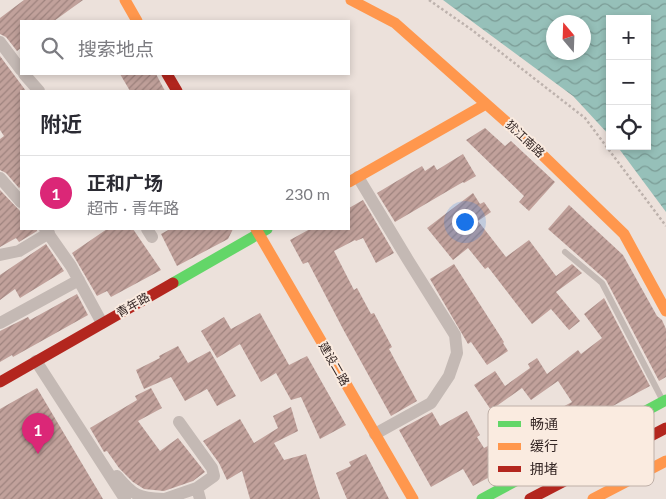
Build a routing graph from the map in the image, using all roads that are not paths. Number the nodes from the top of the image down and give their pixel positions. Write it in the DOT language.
graph roads {
  1 [pos="125,0"];
  2 [pos="351,0"];
  3 [pos="136,20"];
  4 [pos="0,42"];
  5 [pos="20,69"];
  6 [pos="25,75"];
  7 [pos="168,75"];
  8 [pos="38,90"];
  9 [pos="176,90"];
  10 [pos="486,104"];
  11 [pos="0,178"];
  12 [pos="354,179"];
  13 [pos="20,201"];
  14 [pos="260,230"];
  15 [pos="47,231"];
  16 [pos="565,252"];
  17 [pos="0,255"];
  18 [pos="79,280"];
  19 [pos="666,311"];
  20 [pos="0,323"];
  21 [pos="102,323"];
  22 [pos="36,361"];
  23 [pos="0,382"];
  24 [pos="664,401"];
  25 [pos="179,422"];
  26 [pos="666,428"];
  27 [pos="375,434"];
  28 [pos="654,434"];
  29 [pos="84,435"];
  30 [pos="666,461"];
  31 [pos="654,467"];
  32 [pos="506,486"];
  33 [pos="555,486"];
  34 [pos="618,486"];
  35 [pos="198,494"];
  36 [pos="125,499"];
  37 [pos="164,499"];
  38 [pos="413,499"];
  39 [pos="482,499"];
  40 [pos="530,499"];
  41 [pos="593,499"];
  1 -- 3 [label="street"];
  2 -- 10 [label="street, 犹江南路"];
  4 -- 5 [label="street"];
  6 -- 8 [label="street"];
  7 -- 9 [label="street"];
  10 -- 12 [label="street"];
  10 -- 19 [label="street, 犹江南路"];
  11 -- 13 [label="street"];
  12 -- 27 [label="street"];
  14 -- 21 [label="street, 青年路"];
  14 -- 27 [label="street, 建设二路"];
  15 -- 17 [label="street"];
  15 -- 18 [label="street"];
  16 -- 24 [label="lane"];
  18 -- 20 [label="street"];
  18 -- 21 [label="street"];
  21 -- 22 [label="street, 青年路"];
  22 -- 23 [label="street, 青年路"];
  22 -- 29 [label="street"];
  25 -- 35 [label="street"];
  26 -- 28 [label="street"];
  27 -- 38 [label="street, 建设二路"];
  29 -- 36 [label="street"];
  29 -- 37 [label="street"];
  30 -- 31 [label="street"];
  32 -- 39 [label="street"];
  33 -- 40 [label="street"];
  34 -- 41 [label="street"];
  35 -- 37 [label="street"];
}
